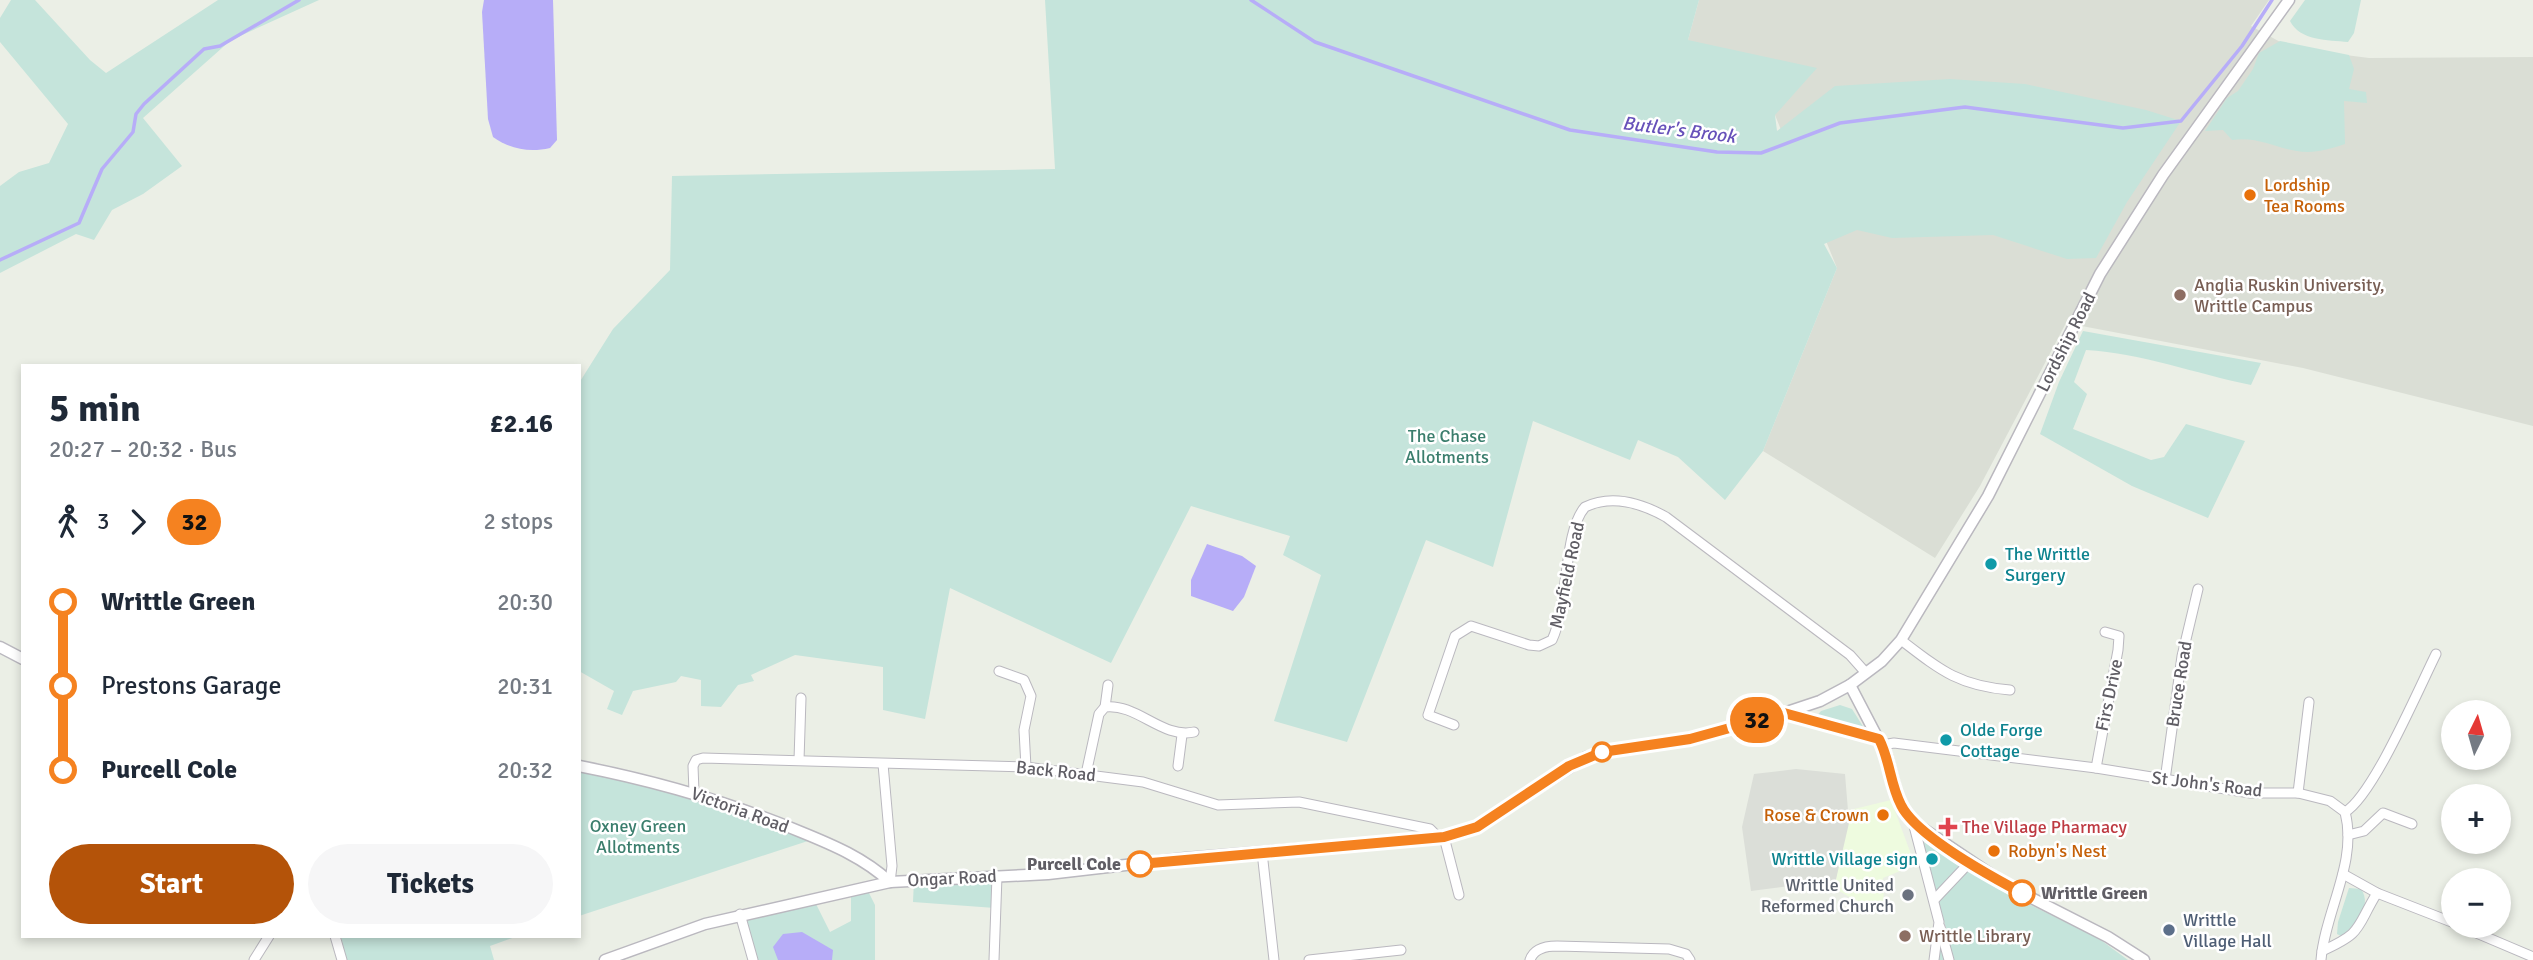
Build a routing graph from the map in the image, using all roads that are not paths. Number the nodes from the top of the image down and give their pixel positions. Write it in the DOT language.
graph roads {
  1 [pos="2289,0"];
  2 [pos="2198,589"];
  3 [pos="2105,632"];
  4 [pos="1901,640"];
  5 [pos="0,647"];
  6 [pos="2437,654"];
  7 [pos="21,658"];
  8 [pos="999,671"];
  9 [pos="1867,673"];
  10 [pos="1108,685"];
  11 [pos="1850,685"];
  12 [pos="2010,690"];
  13 [pos="801,698"];
  14 [pos="2309,702"];
  15 [pos="1105,708"];
  16 [pos="1784,713"];
  17 [pos="1454,725"];
  18 [pos="1194,732"];
  19 [pos="1182,735"];
  20 [pos="1880,742"];
  21 [pos="799,760"];
  22 [pos="884,764"];
  23 [pos="1178,765"];
  24 [pos="581,766"];
  25 [pos="1026,767"];
  26 [pos="2096,768"];
  27 [pos="1086,774"];
  28 [pos="2165,780"];
  29 [pos="694,792"];
  30 [pos="2298,793"];
  31 [pos="2345,812"];
  32 [pos="1913,822"];
  33 [pos="2413,824"];
  34 [pos="2348,835"];
  35 [pos="1441,838"];
  36 [pos="1262,852"];
  37 [pos="1969,863"];
  38 [pos="2343,874"];
  39 [pos="997,876"];
  40 [pos="890,882"];
  41 [pos="2377,893"];
  42 [pos="1459,895"];
  43 [pos="1934,900"];
  44 [pos="740,914"];
  45 [pos="2441,918"];
  46 [pos="1938,922"];
  47 [pos="268,938"];
  48 [pos="336,938"];
  49 [pos="2488,938"];
  50 [pos="1401,950"];
  51 [pos="2321,956"];
  52 [pos="2533,957"];
  53 [pos="254,960"];
  54 [pos="342,960"];
  55 [pos="606,960"];
  56 [pos="753,960"];
  57 [pos="994,960"];
  58 [pos="1274,960"];
  59 [pos="1309,960"];
  60 [pos="1530,960"];
  61 [pos="1689,960"];
  62 [pos="1934,960"];
  63 [pos="1949,960"];
  64 [pos="2144,960"];
  1 -- 4 [label="street, Lordship Road"];
  2 -- 28 [label="street, Bruce Road"];
  3 -- 26 [label="street, Firs Drive"];
  4 -- 9 [label="street, Lordship Road"];
  4 -- 12 [label="street"];
  5 -- 7 [label="street"];
  6 -- 31 [label="street"];
  8 -- 25 [label="street"];
  9 -- 11 [label="street, Lordship Road"];
  9 -- 17 [label="street, Mayfield Road"];
  10 -- 15 [label="street"];
  11 -- 16 [label="street, Ongar Road"];
  11 -- 20 [label="street"];
  13 -- 21 [label="street"];
  14 -- 30 [label="street"];
  15 -- 19 [label="street"];
  15 -- 27 [label="street"];
  16 -- 20 [label="street"];
  16 -- 35 [label="street, Ongar Road"];
  18 -- 19 [label="street"];
  19 -- 23 [label="street"];
  20 -- 26 [label="street, St John's Road"];
  20 -- 32 [label="street"];
  21 -- 22 [label="street, Back Road"];
  21 -- 29 [label="street, Back Road"];
  22 -- 25 [label="street, Back Road"];
  22 -- 40 [label="street"];
  24 -- 29 [label="street, Victoria Road"];
  25 -- 27 [label="street, Back Road"];
  26 -- 28 [label="street, St John's Road"];
  27 -- 35 [label="street, Back Road"];
  28 -- 30 [label="street, St John's Road"];
  29 -- 40 [label="street, Victoria Road"];
  30 -- 31 [label="street, St John's Road"];
  31 -- 34 [label="street"];
  32 -- 37 [label="street"];
  32 -- 43 [label="street"];
  33 -- 34 [label="street"];
  34 -- 38 [label="street"];
  35 -- 36 [label="street, Ongar Road"];
  35 -- 42 [label="street"];
  36 -- 39 [label="street, Ongar Road"];
  36 -- 58 [label="street"];
  37 -- 43 [label="street"];
  37 -- 64 [label="street"];
  38 -- 41 [label="street"];
  38 -- 51 [label="street"];
  39 -- 40 [label="street, Ongar Road"];
  39 -- 57 [label="street"];
  40 -- 44 [label="street, Ongar Road"];
  41 -- 45 [label="street"];
  41 -- 51 [label="street"];
  43 -- 46 [label="street"];
  44 -- 55 [label="street, Ongar Road"];
  44 -- 56 [label="street"];
  46 -- 62 [label="street"];
  46 -- 63 [label="street"];
  47 -- 53 [label="street"];
  48 -- 54 [label="street"];
  49 -- 52 [label="street"];
  50 -- 59 [label="street"];
  60 -- 61 [label="street"];
}
